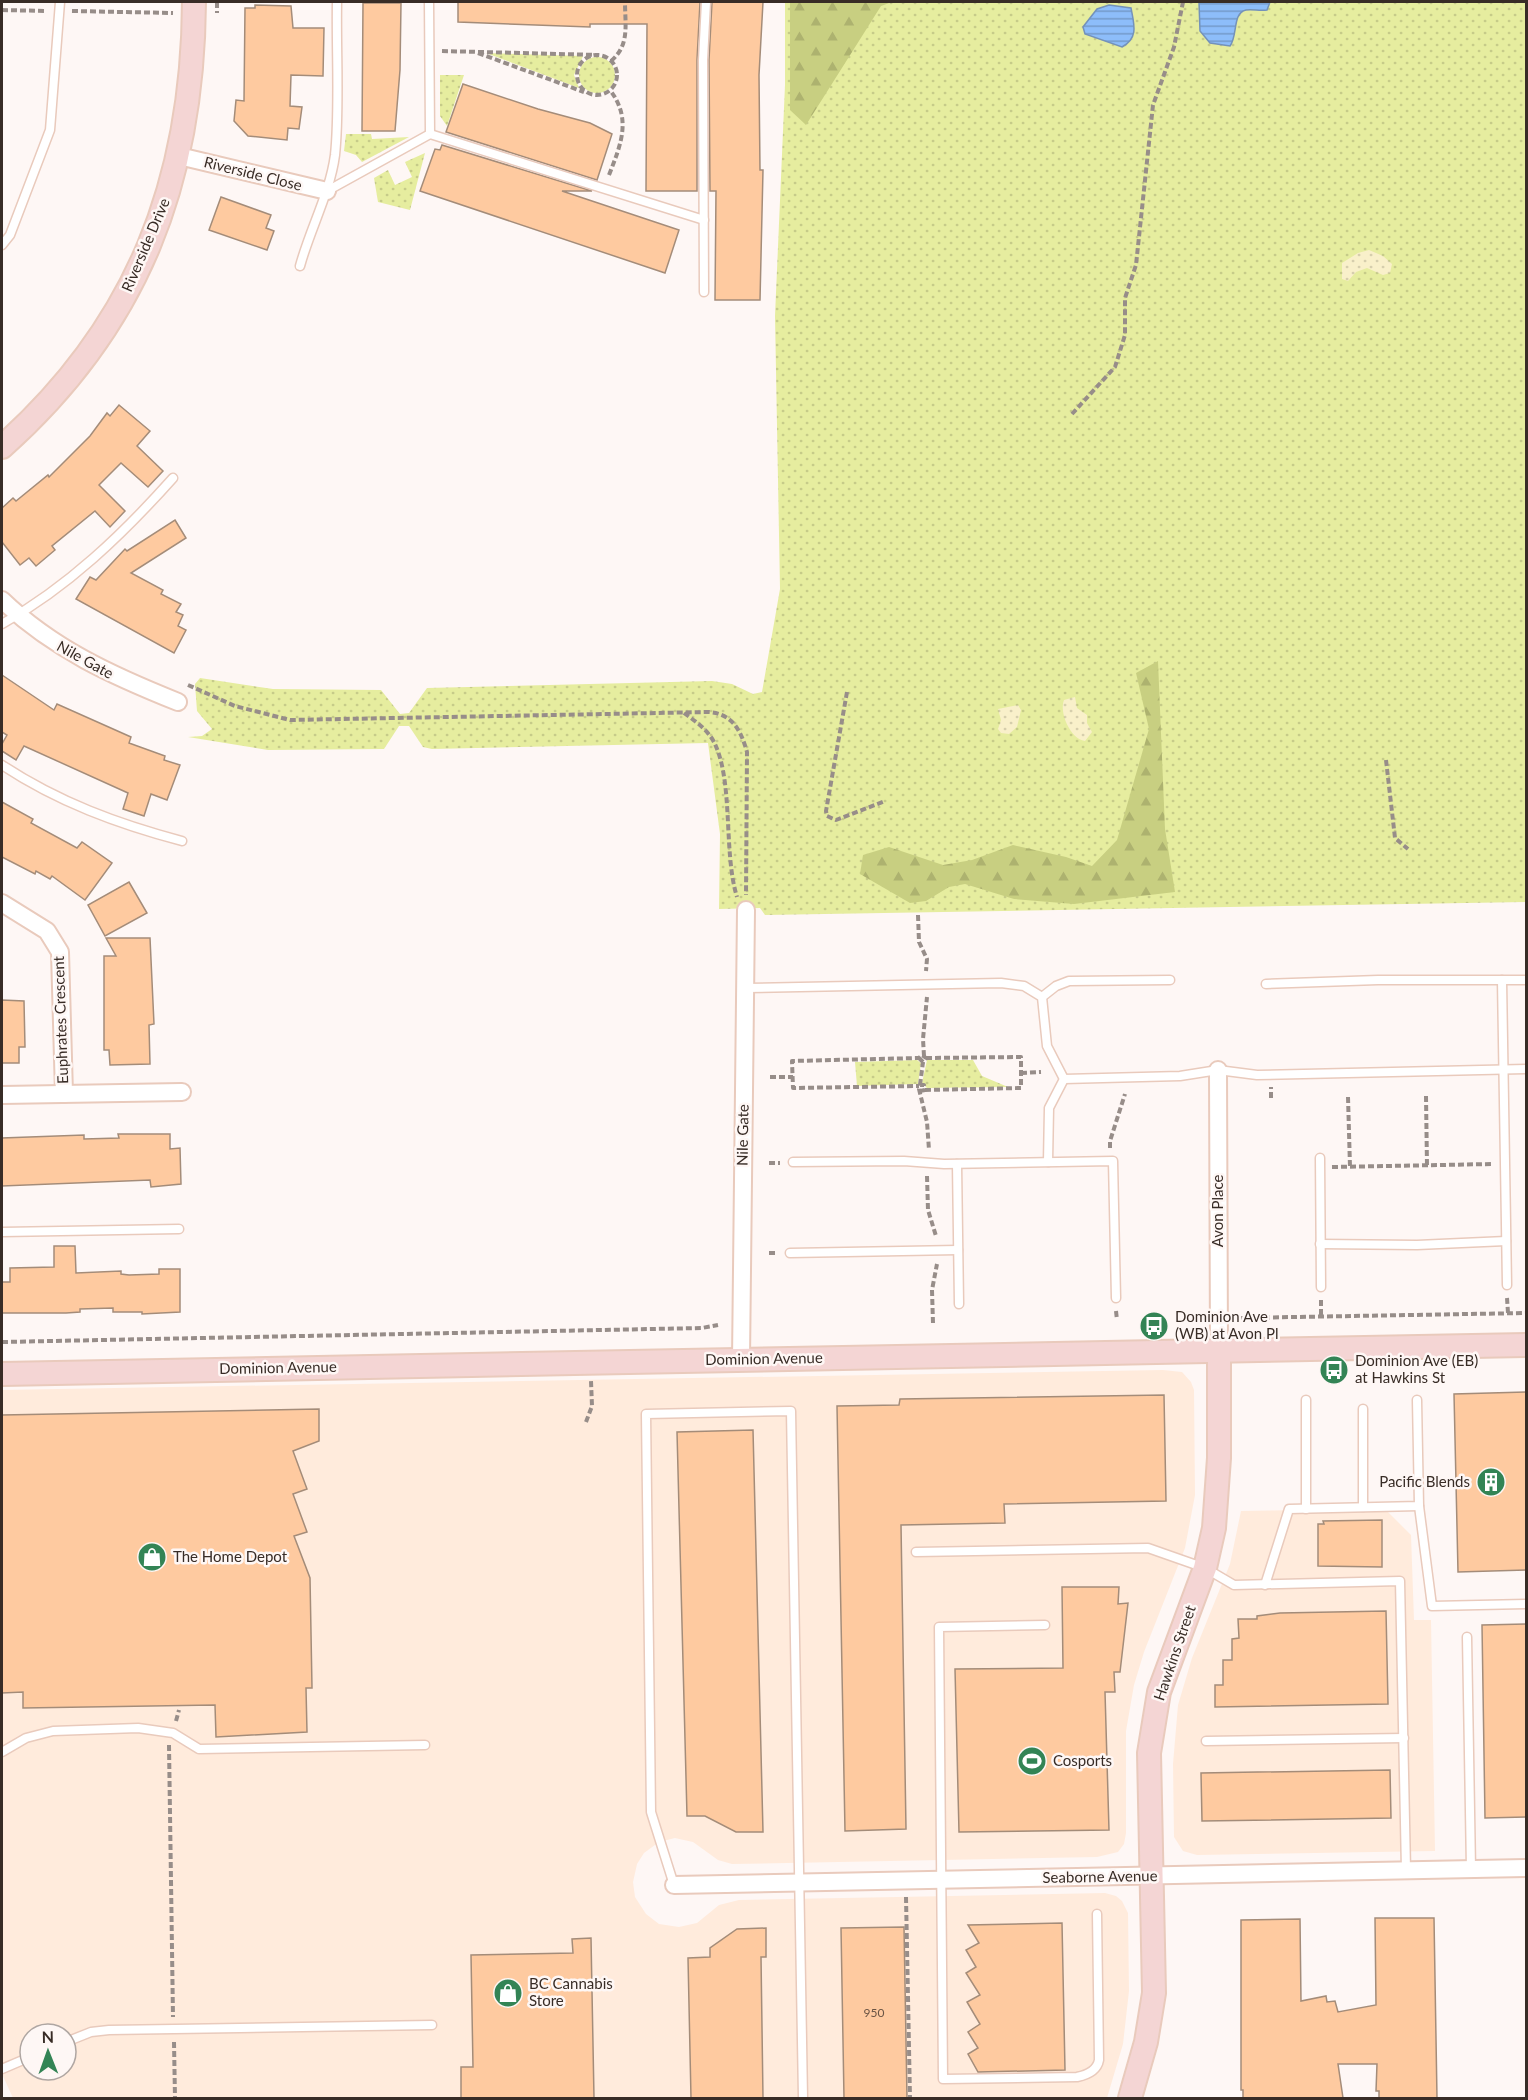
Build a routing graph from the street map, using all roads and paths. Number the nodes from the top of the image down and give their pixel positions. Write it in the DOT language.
graph roads {
  1 [pos="194,2"];
  2 [pos="217,2"];
  3 [pos="337,2"];
  4 [pos="429,2"];
  5 [pos="625,2"];
  6 [pos="706,2"];
  7 [pos="1183,2"];
  8 [pos="60,6"];
  9 [pos="2,10"];
  10 [pos="173,13"];
  11 [pos="217,13"];
  12 [pos="430,51"];
  13 [pos="475,51"];
  14 [pos="599,55"];
  15 [pos="611,61"];
  16 [pos="610,90"];
  17 [pos="587,93"];
  18 [pos="430,134"];
  19 [pos="179,156"];
  20 [pos="604,190"];
  21 [pos="327,191"];
  22 [pos="704,220"];
  23 [pos="2,245"];
  24 [pos="300,266"];
  25 [pos="704,292"];
  26 [pos="1072,414"];
  27 [pos="2,447"];
  28 [pos="173,478"];
  29 [pos="2,600"];
  30 [pos="18,615"];
  31 [pos="2,624"];
  32 [pos="847,692"];
  33 [pos="178,702"];
  34 [pos="683,712"];
  35 [pos="1386,760"];
  36 [pos="2,765"];
  37 [pos="885,801"];
  38 [pos="182,841"];
  39 [pos="1408,849"];
  40 [pos="2,903"];
  41 [pos="746,910"];
  42 [pos="918,915"];
  43 [pos="926,975"];
  44 [pos="1170,980"];
  45 [pos="1502,980"];
  46 [pos="1527,980"];
  47 [pos="1266,984"];
  48 [pos="745,988"];
  49 [pos="926,993"];
  50 [pos="1042,998"];
  51 [pos="923,1059"];
  52 [pos="1218,1070"];
  53 [pos="1504,1070"];
  54 [pos="1527,1070"];
  55 [pos="1021,1072"];
  56 [pos="1041,1072"];
  57 [pos="770,1077"];
  58 [pos="793,1077"];
  59 [pos="1064,1079"];
  60 [pos="921,1088"];
  61 [pos="182,1092"];
  62 [pos="64,1094"];
  63 [pos="1125,1094"];
  64 [pos="2,1095"];
  65 [pos="1426,1096"];
  66 [pos="1348,1097"];
  67 [pos="929,1153"];
  68 [pos="1320,1158"];
  69 [pos="1111,1161"];
  70 [pos="793,1162"];
  71 [pos="1048,1162"];
  72 [pos="957,1164"];
  73 [pos="1506,1164"];
  74 [pos="1427,1166"];
  75 [pos="1350,1167"];
  76 [pos="1320,1168"];
  77 [pos="927,1172"];
  78 [pos="179,1228"];
  79 [pos="2,1232"];
  80 [pos="936,1237"];
  81 [pos="1506,1240"];
  82 [pos="1320,1244"];
  83 [pos="958,1250"];
  84 [pos="790,1253"];
  85 [pos="937,1261"];
  86 [pos="1507,1285"];
  87 [pos="1321,1287"];
  88 [pos="1116,1298"];
  89 [pos="959,1304"];
  90 [pos="1527,1312"];
  91 [pos="1236,1318"];
  92 [pos="933,1323"];
  93 [pos="718,1325"];
  94 [pos="2,1342"];
  95 [pos="1527,1344"];
  96 [pos="1218,1351"];
  97 [pos="741,1360"];
  98 [pos="591,1362"];
  99 [pos="2,1374"];
  100 [pos="1306,1400"];
  101 [pos="1417,1400"];
  102 [pos="1363,1409"];
  103 [pos="586,1422"];
  104 [pos="1419,1506"];
  105 [pos="1363,1508"];
  106 [pos="1306,1509"];
  107 [pos="916,1552"];
  108 [pos="1205,1568"];
  109 [pos="1265,1585"];
  110 [pos="1527,1604"];
  111 [pos="1045,1625"];
  112 [pos="1467,1637"];
  113 [pos="179,1710"];
  114 [pos="173,1733"];
  115 [pos="1404,1738"];
  116 [pos="1206,1741"];
  117 [pos="425,1745"];
  118 [pos="2,1752"];
  119 [pos="1527,1868"];
  120 [pos="1471,1869"];
  121 [pos="1406,1870"];
  122 [pos="1152,1877"];
  123 [pos="943,1880"];
  124 [pos="905,1881"];
  125 [pos="799,1883"];
  126 [pos="674,1885"];
  127 [pos="1097,1914"];
  128 [pos="432,2025"];
  129 [pos="174,2029"];
  130 [pos="78,2037"];
  131 [pos="18,2063"];
  132 [pos="2,2070"];
  133 [pos="175,2098"];
  134 [pos="803,2098"];
  135 [pos="910,2098"];
  136 [pos="1130,2098"];
  1 -- 19 [label="main road, Riverside Drive"];
  2 -- 11 [label="path"];
  3 -- 21 [label="lane"];
  4 -- 12 [label="lane"];
  5 -- 15 [label="path"];
  6 -- 22 [label="lane"];
  7 -- 26 [label="path"];
  8 -- 9 [label="path"];
  8 -- 10 [label="path"];
  8 -- 23 [label="lane"];
  12 -- 13 [label="path"];
  12 -- 18 [label="lane"];
  13 -- 14 [label="path"];
  13 -- 17 [label="path"];
  14 -- 15 [label="path"];
  14 -- 17 [label="path"];
  15 -- 16 [label="path"];
  16 -- 17 [label="path"];
  16 -- 20 [label="path"];
  18 -- 20 [label="lane"];
  18 -- 21 [label="lane"];
  19 -- 21 [label="street, Riverside Close"];
  19 -- 27 [label="main road, Riverside Drive"];
  20 -- 22 [label="lane"];
  21 -- 24 [label="lane"];
  22 -- 25 [label="lane"];
  28 -- 30 [label="lane"];
  29 -- 30 [label="street, Nile Gate"];
  30 -- 31 [label="lane"];
  30 -- 33 [label="street, Nile Gate"];
  32 -- 37 [label="path"];
  33 -- 34 [label="path"];
  34 -- 41 [label="path"];
  34 -- 41 [label="path"];
  35 -- 39 [label="path"];
  36 -- 38 [label="lane"];
  40 -- 62 [label="street, Euphrates Crescent"];
  41 -- 48 [label="street, Nile Gate"];
  42 -- 43 [label="path"];
  44 -- 50 [label="lane"];
  45 -- 46 [label="lane"];
  45 -- 47 [label="lane"];
  45 -- 53 [label="lane"];
  48 -- 50 [label="lane"];
  48 -- 97 [label="street, Nile Gate"];
  49 -- 51 [label="path"];
  50 -- 59 [label="lane"];
  51 -- 55 [label="path"];
  51 -- 58 [label="path"];
  51 -- 60 [label="path"];
  52 -- 53 [label="lane"];
  52 -- 59 [label="lane"];
  52 -- 96 [label="street, Avon Place"];
  53 -- 54 [label="lane"];
  53 -- 73 [label="lane"];
  55 -- 56 [label="path"];
  55 -- 60 [label="path"];
  57 -- 58 [label="path"];
  58 -- 60 [label="path"];
  59 -- 71 [label="lane"];
  60 -- 67 [label="path"];
  61 -- 62 [label="street"];
  62 -- 64 [label="street"];
  63 -- 69 [label="path"];
  65 -- 74 [label="path"];
  66 -- 75 [label="path"];
  68 -- 76 [label="lane"];
  69 -- 71 [label="lane"];
  69 -- 88 [label="lane"];
  70 -- 72 [label="lane"];
  71 -- 72 [label="lane"];
  72 -- 83 [label="lane"];
  73 -- 74 [label="path"];
  73 -- 81 [label="lane"];
  74 -- 75 [label="path"];
  75 -- 76 [label="path"];
  76 -- 82 [label="lane"];
  77 -- 80 [label="path"];
  78 -- 79 [label="lane"];
  81 -- 82 [label="lane"];
  81 -- 86 [label="lane"];
  82 -- 87 [label="lane"];
  83 -- 84 [label="lane"];
  83 -- 89 [label="lane"];
  85 -- 92 [label="path"];
  90 -- 91 [label="path"];
  93 -- 94 [label="path"];
  95 -- 96 [label="main road, Dominion Avenue"];
  96 -- 97 [label="main road, Dominion Avenue"];
  96 -- 108 [label="main road, Hawkins Street"];
  97 -- 98 [label="main road, Dominion Avenue"];
  98 -- 99 [label="main road, Dominion Avenue"];
  98 -- 103 [label="path"];
  100 -- 106 [label="lane"];
  101 -- 104 [label="lane"];
  102 -- 105 [label="lane"];
  104 -- 105 [label="lane"];
  104 -- 110 [label="lane"];
  105 -- 106 [label="lane"];
  106 -- 109 [label="lane"];
  107 -- 108 [label="lane"];
  108 -- 109 [label="lane"];
  108 -- 122 [label="main road, Hawkins Street"];
  109 -- 115 [label="lane"];
  111 -- 123 [label="lane"];
  112 -- 120 [label="lane"];
  113 -- 114 [label="path"];
  114 -- 117 [label="lane"];
  114 -- 118 [label="lane"];
  114 -- 129 [label="path"];
  115 -- 116 [label="lane"];
  115 -- 121 [label="lane"];
  119 -- 120 [label="street, Seaborne Avenue"];
  120 -- 121 [label="street, Seaborne Avenue"];
  121 -- 122 [label="street, Seaborne Avenue"];
  122 -- 123 [label="street, Seaborne Avenue"];
  122 -- 136 [label="main road, Hawkins Street"];
  123 -- 124 [label="street, Seaborne Avenue"];
  123 -- 127 [label="lane"];
  124 -- 125 [label="street, Seaborne Avenue"];
  124 -- 135 [label="path"];
  125 -- 126 [label="street, Seaborne Avenue"];
  125 -- 126 [label="lane"];
  125 -- 134 [label="lane"];
  128 -- 129 [label="lane"];
  129 -- 130 [label="lane"];
  129 -- 133 [label="path"];
  131 -- 132 [label="lane"];
}
